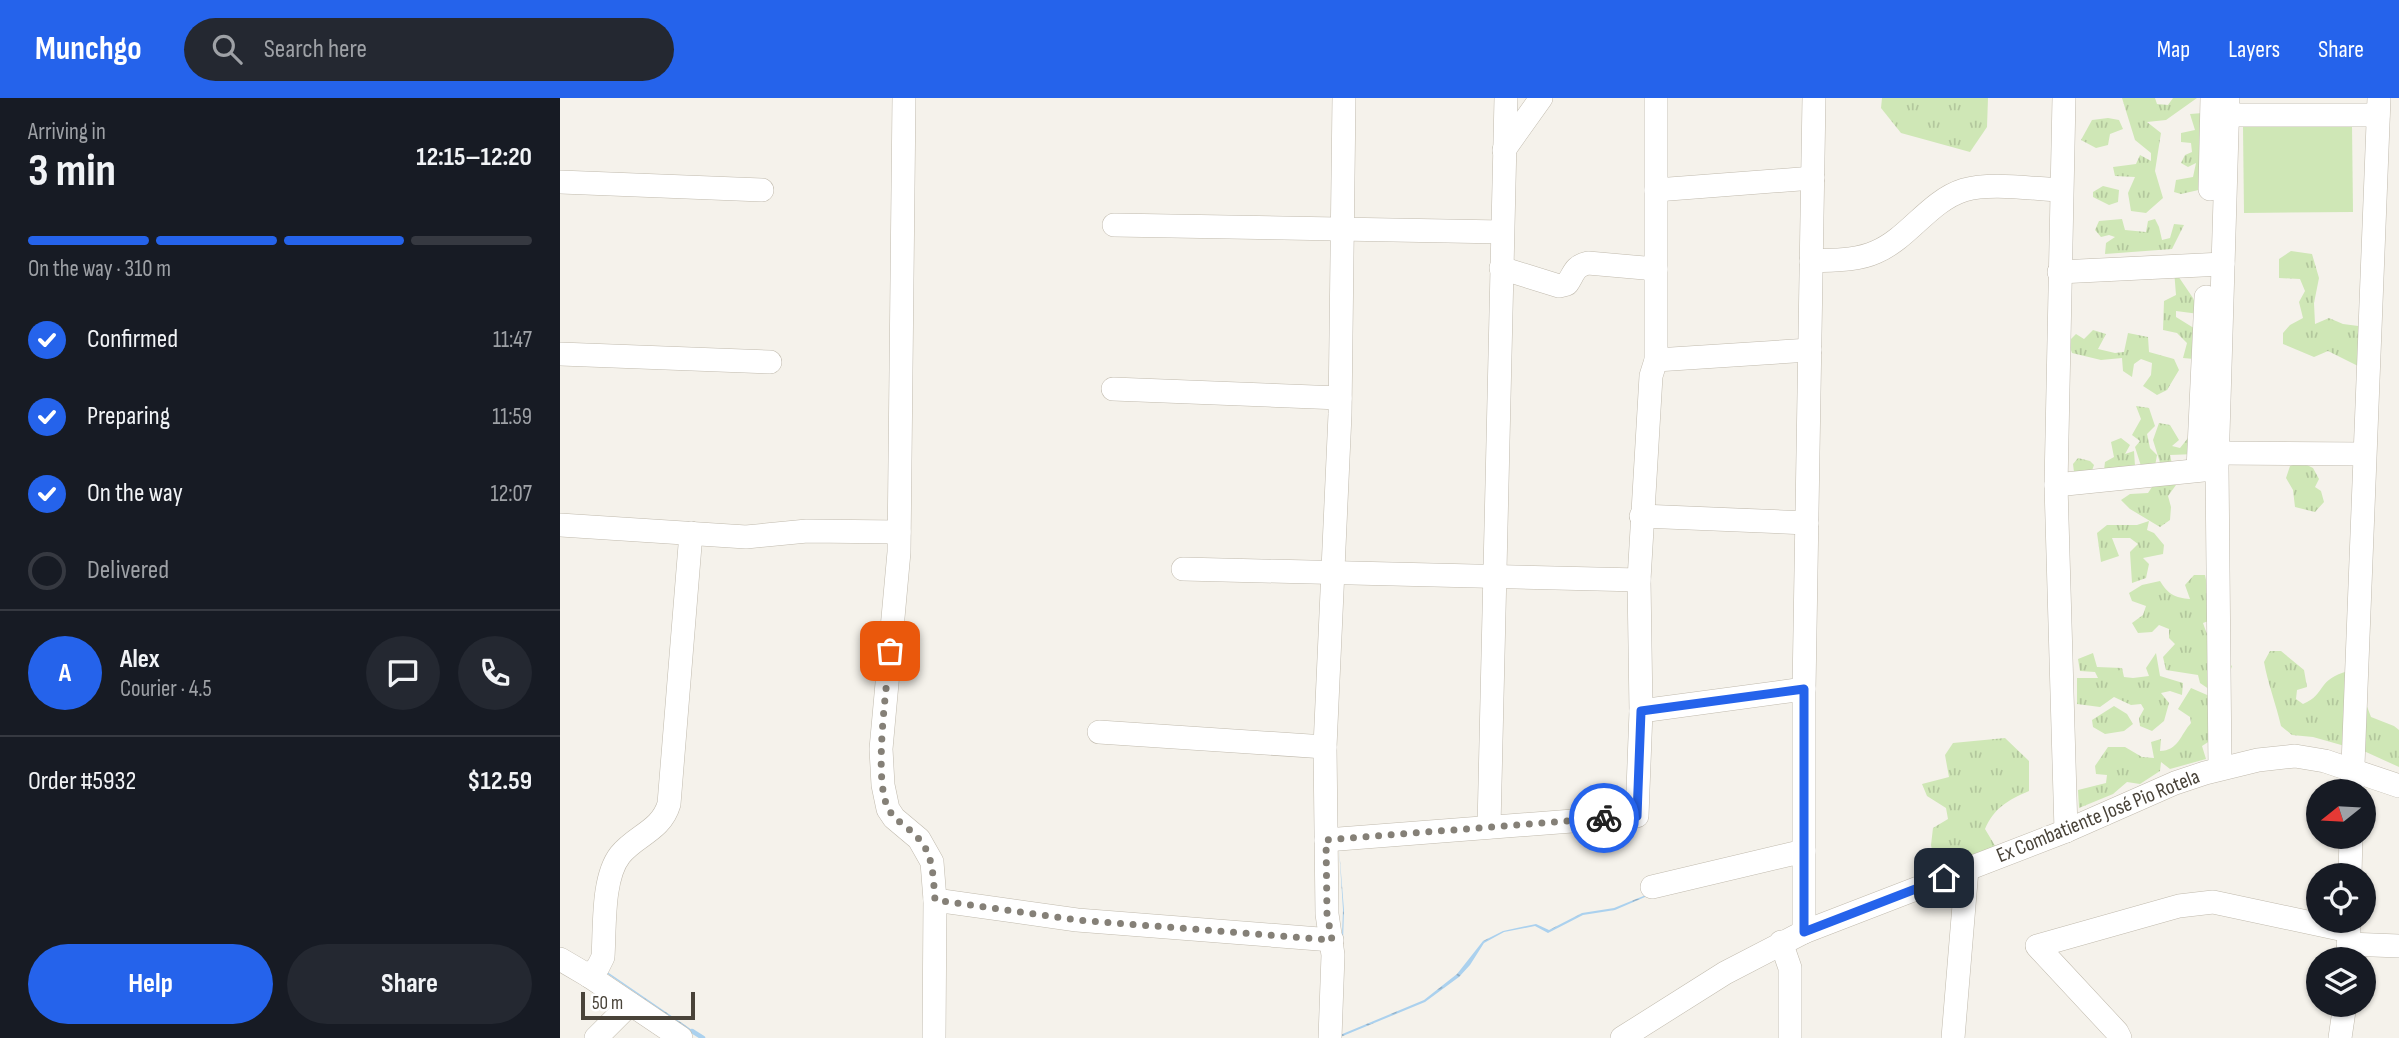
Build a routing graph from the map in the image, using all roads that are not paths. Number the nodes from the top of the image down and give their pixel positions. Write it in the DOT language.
graph roads {
  1 [pos="904,98"];
  2 [pos="1344,98"];
  3 [pos="1506,98"];
  4 [pos="1541,98"];
  5 [pos="1656,98"];
  6 [pos="1814,98"];
  7 [pos="2064,98"];
  8 [pos="2379,106"];
  9 [pos="2220,107"];
  10 [pos="1504,150"];
  11 [pos="1813,178"];
  12 [pos="560,182"];
  13 [pos="762,190"];
  14 [pos="1656,190"];
  15 [pos="2062,190"];
  16 [pos="1114,225"];
  17 [pos="1342,230"];
  18 [pos="1502,232"];
  19 [pos="1811,261"];
  20 [pos="2215,264"];
  21 [pos="1501,268"];
  22 [pos="1656,269"];
  23 [pos="2059,272"];
  24 [pos="1810,350"];
  25 [pos="560,354"];
  26 [pos="1656,360"];
  27 [pos="770,362"];
  28 [pos="1112,389"];
  29 [pos="1340,398"];
  30 [pos="2364,454"];
  31 [pos="2211,464"];
  32 [pos="2056,485"];
  33 [pos="1641,516"];
  34 [pos="1807,523"];
  35 [pos="560,525"];
  36 [pos="899,532"];
  37 [pos="691,533"];
  38 [pos="1183,569"];
  39 [pos="1332,573"];
  40 [pos="1494,577"];
  41 [pos="1639,580"];
  42 [pos="1804,689"];
  43 [pos="1641,711"];
  44 [pos="1099,732"];
  45 [pos="1325,747"];
  46 [pos="2220,768"];
  47 [pos="2352,779"];
  48 [pos="2353,779"];
  49 [pos="2376,783"];
  50 [pos="2399,786"];
  51 [pos="1489,827"];
  52 [pos="2066,831"];
  53 [pos="1326,840"];
  54 [pos="1804,850"];
  55 [pos="1967,869"];
  56 [pos="1652,887"];
  57 [pos="935,900"];
  58 [pos="1804,932"];
  59 [pos="2348,939"];
  60 [pos="1332,940"];
  61 [pos="1781,942"];
  62 [pos="2399,946"];
  63 [pos="560,960"];
  64 [pos="589,976"];
  65 [pos="630,1004"];
  66 [pos="2343,1017"];
  67 [pos="596,1038"];
  68 [pos="681,1038"];
  69 [pos="934,1038"];
  70 [pos="1330,1038"];
  71 [pos="1622,1038"];
  72 [pos="1790,1038"];
  73 [pos="1953,1038"];
  74 [pos="2120,1038"];
  75 [pos="2340,1038"];
  1 -- 36 [label="street"];
  2 -- 17 [label="street"];
  3 -- 10 [label="street"];
  4 -- 10 [label="street"];
  5 -- 14 [label="street"];
  6 -- 11 [label="street"];
  7 -- 15 [label="street"];
  8 -- 9 [label="street"];
  8 -- 30 [label="street"];
  9 -- 20 [label="street"];
  10 -- 18 [label="street"];
  11 -- 14 [label="street"];
  11 -- 19 [label="street"];
  12 -- 13 [label="street"];
  14 -- 22 [label="street"];
  15 -- 19 [label="street"];
  15 -- 23 [label="street"];
  16 -- 17 [label="street"];
  17 -- 18 [label="street"];
  17 -- 29 [label="street"];
  18 -- 21 [label="street"];
  19 -- 24 [label="street"];
  20 -- 23 [label="street"];
  20 -- 31 [label="street"];
  21 -- 22 [label="street"];
  21 -- 40 [label="street"];
  22 -- 26 [label="street"];
  23 -- 32 [label="street"];
  24 -- 26 [label="street"];
  24 -- 34 [label="street"];
  25 -- 27 [label="street"];
  26 -- 33 [label="street"];
  28 -- 29 [label="street"];
  29 -- 39 [label="street"];
  30 -- 31 [label="street"];
  30 -- 48 [label="street"];
  31 -- 32 [label="street"];
  31 -- 46 [label="street"];
  32 -- 52 [label="street"];
  33 -- 34 [label="street"];
  33 -- 41 [label="street"];
  34 -- 42 [label="street"];
  35 -- 37 [label="street"];
  36 -- 37 [label="street"];
  36 -- 57 [label="street"];
  37 -- 64 [label="street"];
  38 -- 39 [label="street"];
  39 -- 40 [label="street"];
  39 -- 45 [label="street"];
  40 -- 41 [label="street"];
  40 -- 51 [label="street"];
  41 -- 43 [label="street"];
  42 -- 43 [label="street"];
  42 -- 54 [label="street"];
  43 -- 51 [label="street"];
  44 -- 45 [label="street"];
  45 -- 53 [label="street"];
  46 -- 47 [label="street, Ex Combatiente José Pio Rotela"];
  46 -- 52 [label="street, Ex Combatiente José Pio Rotela"];
  49 -- 50 [label="street, Ex Combatiente José Pio Rotela"];
  51 -- 53 [label="street"];
  52 -- 55 [label="street, Ex Combatiente José Pio Rotela"];
  53 -- 60 [label="street"];
  54 -- 56 [label="street"];
  54 -- 58 [label="street"];
  55 -- 58 [label="street, Ex Combatiente José Pio Rotela"];
  55 -- 73 [label="street"];
  57 -- 60 [label="street"];
  57 -- 69 [label="street"];
  58 -- 61 [label="street, Ex Combatiente José Pio Rotela"];
  59 -- 62 [label="street"];
  59 -- 74 [label="street"];
  60 -- 70 [label="street"];
  61 -- 71 [label="street, Ex Combatiente José Pio Rotela"];
  61 -- 72 [label="street"];
  63 -- 64 [label="street"];
  64 -- 65 [label="street"];
  65 -- 67 [label="street"];
  65 -- 68 [label="street"];
  66 -- 75 [label="street"];
}
